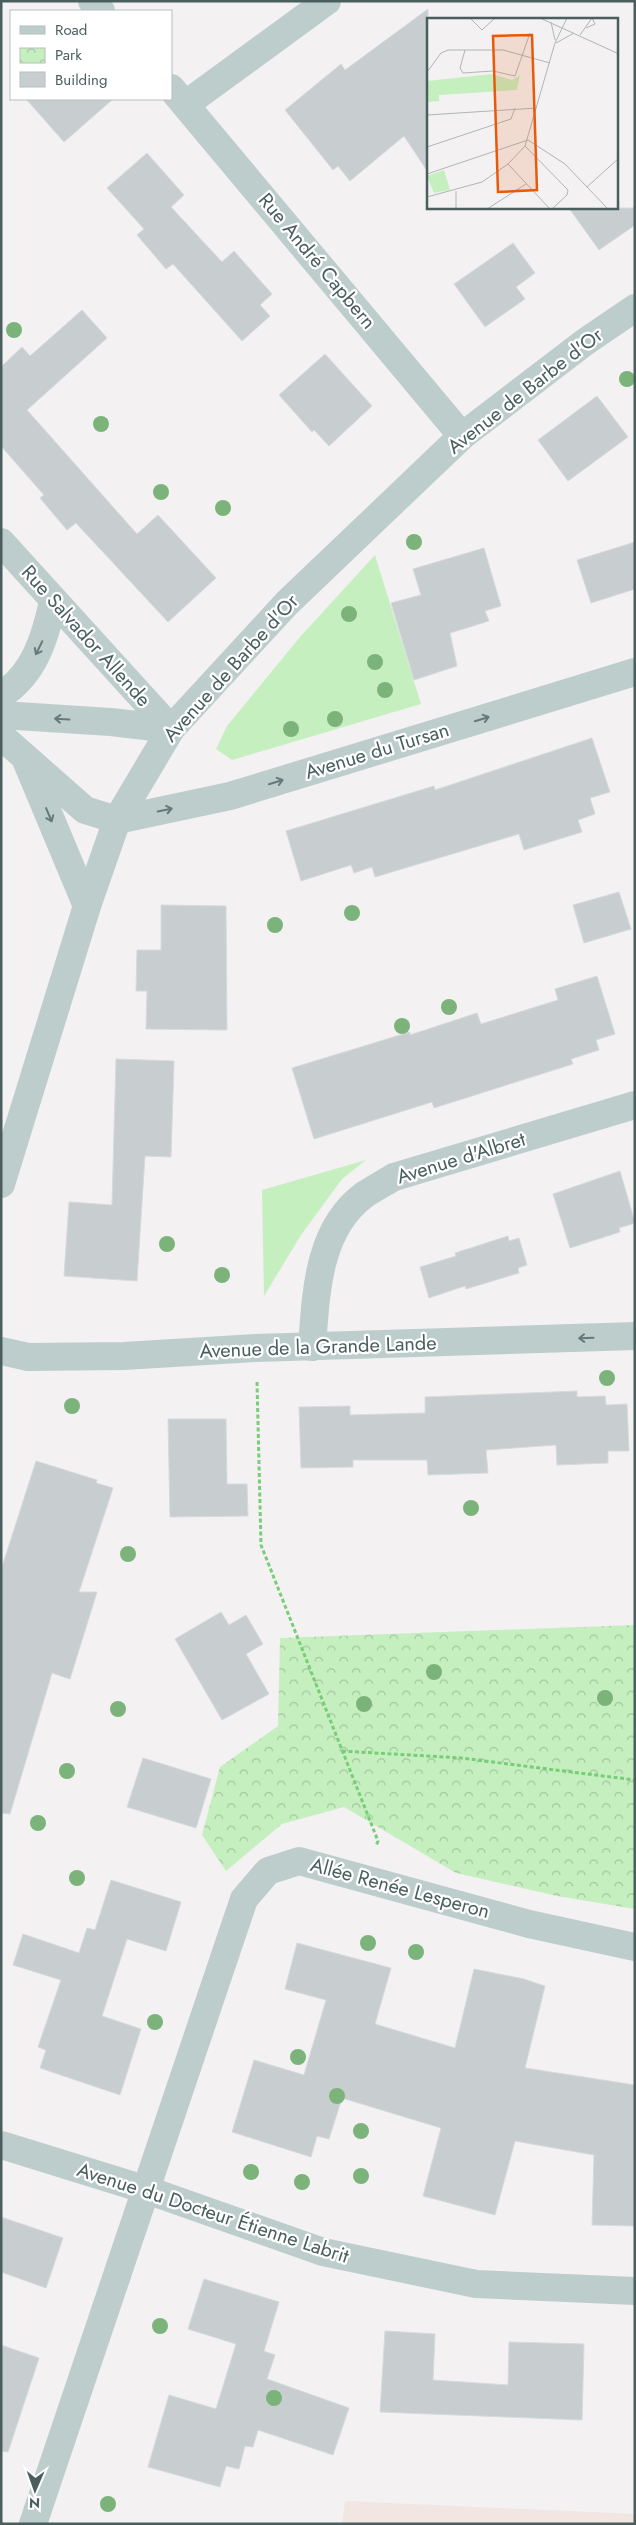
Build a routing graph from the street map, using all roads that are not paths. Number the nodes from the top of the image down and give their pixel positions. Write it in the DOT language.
graph roads {
  1 [pos="327,1"];
  2 [pos="179,96"];
  3 [pos="635,308"];
  4 [pos="462,436"];
  5 [pos="1,542"];
  6 [pos="53,602"];
  7 [pos="635,672"];
  8 [pos="1,695"];
  9 [pos="1,715"];
  10 [pos="171,729"];
  11 [pos="1,736"];
  12 [pos="23,754"];
  13 [pos="118,820"];
  14 [pos="87,906"];
  15 [pos="635,1105"];
  16 [pos="1,1184"];
  17 [pos="635,1336"];
  18 [pos="312,1347"];
  19 [pos="1,1351"];
  20 [pos="635,1947"];
  21 [pos="1,2145"];
  22 [pos="147,2190"];
  23 [pos="635,2290"];
  24 [pos="33,2524"];
  1 -- 2 [label="street"];
  2 -- 4 [label="street, Rue André Capbern"];
  3 -- 4 [label="street, Avenue de Barbe d'Or"];
  4 -- 10 [label="street, Avenue de Barbe d'Or"];
  5 -- 6 [label="street, Rue Salvador Allende"];
  6 -- 8 [label="street, one-way"];
  6 -- 10 [label="street, Rue Salvador Allende"];
  13 -- 7 [label="street, Avenue du Tursan, one-way"];
  10 -- 9 [label="street, one-way"];
  10 -- 13 [label="street, Avenue de Barbe d'Or"];
  11 -- 12 [label="street"];
  12 -- 13 [label="street"];
  12 -- 14 [label="street, one-way"];
  13 -- 14 [label="street, Avenue de Barbe d'Or"];
  14 -- 16 [label="street, Avenue de Barbe d'Or"];
  15 -- 18 [label="street, Avenue d'Albret"];
  17 -- 18 [label="street, Avenue de la Grande Lande, one-way"];
  18 -- 19 [label="street, Avenue de la Grande Lande"];
  20 -- 22 [label="street, Allée Renée Lesperon"];
  21 -- 22 [label="street, Avenue du Docteur Étienne Labrit"];
  22 -- 23 [label="street, Avenue du Docteur Étienne Labrit"];
  22 -- 24 [label="street, Allée Renée Lesperon"];
}
